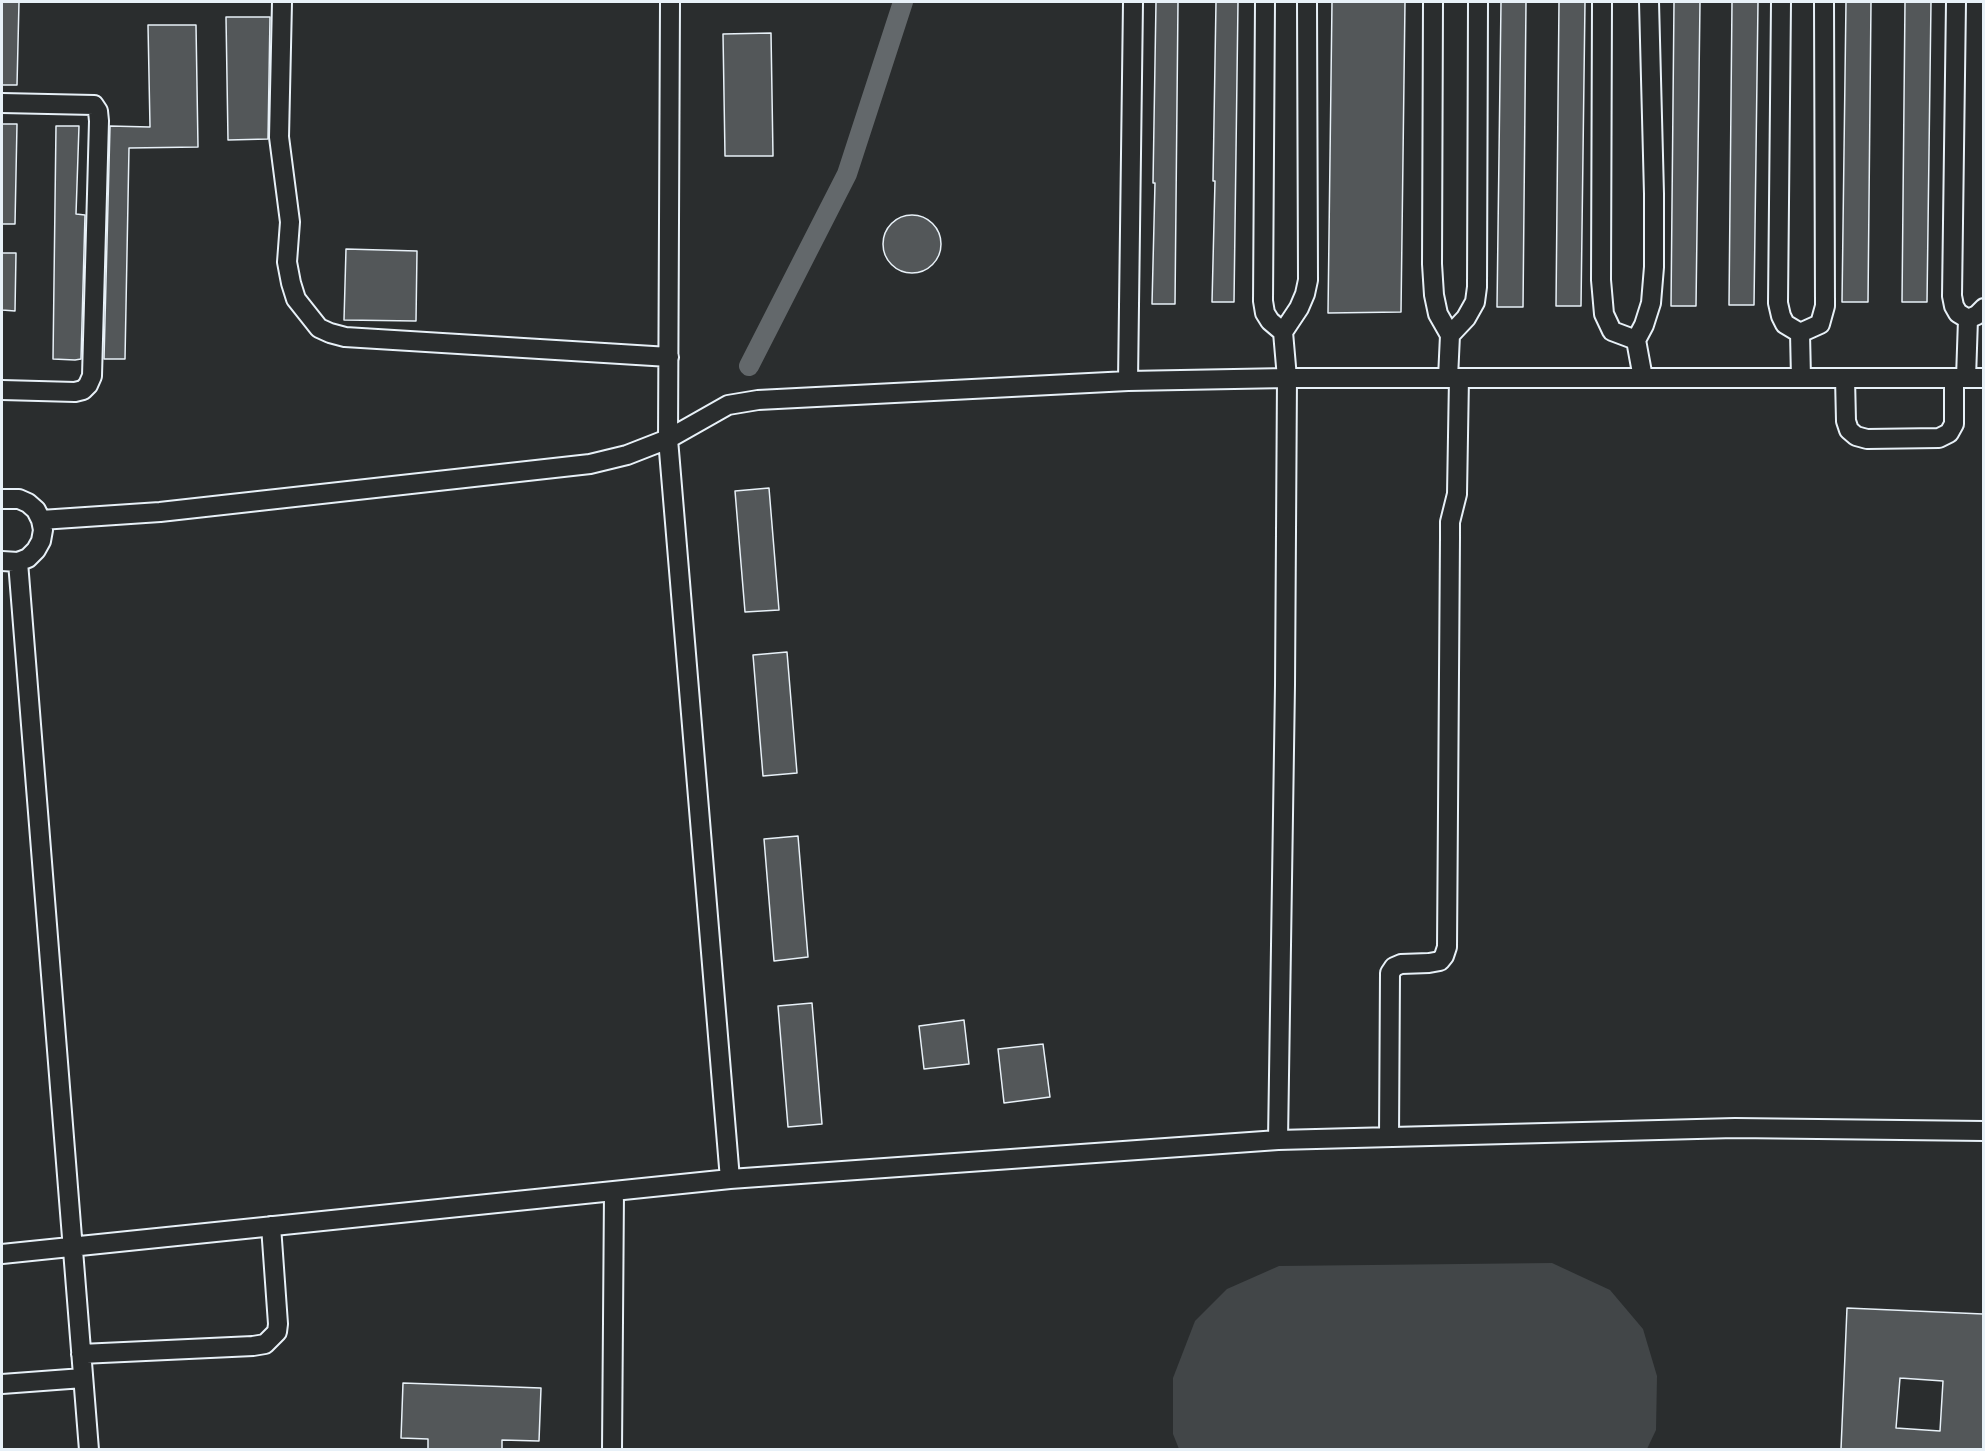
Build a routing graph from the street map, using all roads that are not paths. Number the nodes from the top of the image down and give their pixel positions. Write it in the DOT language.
graph roads {
  1 [pos="282,2"];
  2 [pos="670,2"];
  3 [pos="1133,2"];
  4 [pos="1265,2"];
  5 [pos="1307,2"];
  6 [pos="1433,2"];
  7 [pos="1478,2"];
  8 [pos="1602,2"];
  9 [pos="1648,2"];
  10 [pos="1780,2"];
  11 [pos="1824,2"];
  12 [pos="1956,2"];
  13 [pos="2,104"];
  14 [pos="1983,308"];
  15 [pos="1968,319"];
  16 [pos="1283,332"];
  17 [pos="1800,333"];
  18 [pos="1450,335"];
  19 [pos="1636,340"];
  20 [pos="669,357"];
  21 [pos="1287,378"];
  22 [pos="1453,378"];
  23 [pos="1643,378"];
  24 [pos="1801,378"];
  25 [pos="1845,378"];
  26 [pos="1968,378"];
  27 [pos="1128,381"];
  28 [pos="2,390"];
  29 [pos="668,439"];
  30 [pos="2,499"];
  31 [pos="41,520"];
  32 [pos="10,562"];
  33 [pos="1983,1131"];
  34 [pos="1389,1137"];
  35 [pos="1278,1140"];
  36 [pos="730,1179"];
  37 [pos="614,1192"];
  38 [pos="271,1226"];
  39 [pos="73,1248"];
  40 [pos="2,1254"];
  41 [pos="81,1354"];
  42 [pos="83,1378"];
  43 [pos="2,1384"];
  44 [pos="89,1449"];
  45 [pos="612,1449"];
  1 -- 20 [label="street"];
  2 -- 20 [label="street"];
  3 -- 27 [label="street"];
  4 -- 16 [label="street"];
  5 -- 16 [label="street"];
  6 -- 18 [label="street"];
  7 -- 18 [label="street"];
  8 -- 19 [label="street"];
  9 -- 19 [label="street"];
  10 -- 17 [label="street"];
  11 -- 17 [label="street"];
  12 -- 15 [label="street"];
  13 -- 28 [label="street"];
  14 -- 15 [label="street"];
  15 -- 26 [label="street"];
  16 -- 21 [label="street"];
  17 -- 24 [label="street"];
  18 -- 22 [label="street"];
  19 -- 23 [label="street"];
  20 -- 29 [label="street"];
  21 -- 22 [label="street"];
  21 -- 27 [label="street"];
  21 -- 35 [label="street"];
  22 -- 23 [label="street"];
  22 -- 34 [label="street"];
  23 -- 24 [label="street"];
  24 -- 25 [label="street"];
  25 -- 26 [label="street"];
  25 -- 26 [label="street"];
  27 -- 29 [label="street"];
  29 -- 31 [label="street"];
  29 -- 36 [label="street"];
  30 -- 31 [label="street"];
  31 -- 32 [label="street"];
  32 -- 39 [label="street"];
  33 -- 34 [label="street"];
  34 -- 35 [label="street"];
  35 -- 36 [label="street"];
  36 -- 37 [label="street"];
  37 -- 38 [label="street"];
  37 -- 45 [label="street"];
  38 -- 39 [label="street"];
  38 -- 41 [label="street"];
  39 -- 40 [label="street"];
  39 -- 41 [label="street"];
  41 -- 42 [label="street"];
  42 -- 43 [label="street"];
  42 -- 44 [label="street"];
}
